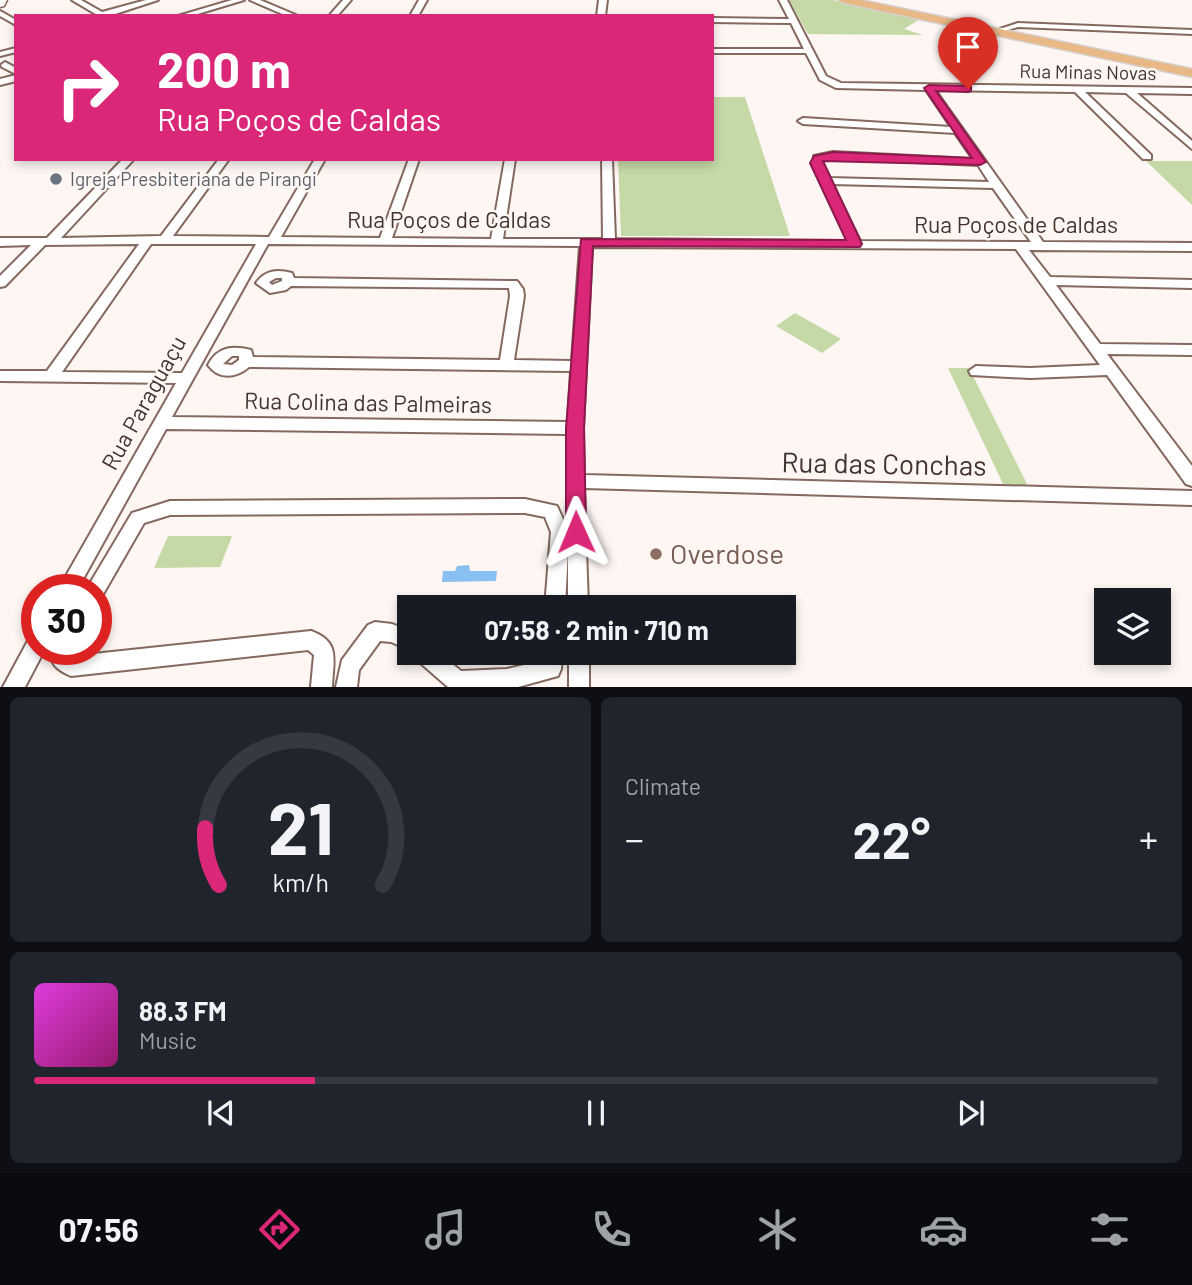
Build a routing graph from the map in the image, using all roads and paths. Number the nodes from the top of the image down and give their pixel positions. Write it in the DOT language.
graph roads {
  1 [pos="76,0"];
  2 [pos="154,0"];
  3 [pos="240,0"];
  4 [pos="254,0"];
  5 [pos="347,0"];
  6 [pos="783,0"];
  7 [pos="844,0"];
  8 [pos="862,0"];
  9 [pos="285,12"];
  10 [pos="101,14"];
  11 [pos="106,14"];
  12 [pos="189,14"];
  13 [pos="279,14"];
  14 [pos="290,14"];
  15 [pos="335,14"];
  16 [pos="714,20"];
  17 [pos="794,21"];
  18 [pos="1004,29"];
  19 [pos="1192,32"];
  20 [pos="714,51"];
  21 [pos="809,56"];
  22 [pos="5,65"];
  23 [pos="14,71"];
  24 [pos="1192,71"];
  25 [pos="929,88"];
  26 [pos="1078,90"];
  27 [pos="1128,90"];
  28 [pos="1181,91"];
  29 [pos="1192,91"];
  30 [pos="1192,100"];
  31 [pos="803,121"];
  32 [pos="958,130"];
  33 [pos="1191,145"];
  34 [pos="1147,157"];
  35 [pos="127,161"];
  36 [pos="223,161"];
  37 [pos="319,161"];
  38 [pos="413,161"];
  39 [pos="510,161"];
  40 [pos="607,161"];
  41 [pos="980,162"];
  42 [pos="826,181"];
  43 [pos="998,185"];
  44 [pos="148,240"];
  45 [pos="164,240"];
  46 [pos="46,241"];
  47 [pos="268,241"];
  48 [pos="385,241"];
  49 [pos="0,242"];
  50 [pos="496,242"];
  51 [pos="586,242"];
  52 [pos="609,242"];
  53 [pos="855,244"];
  54 [pos="1028,247"];
  55 [pos="1192,247"];
  56 [pos="1050,281"];
  57 [pos="288,282"];
  58 [pos="0,283"];
  59 [pos="1192,284"];
  60 [pos="1098,349"];
  61 [pos="1192,349"];
  62 [pos="246,362"];
  63 [pos="506,365"];
  64 [pos="580,366"];
  65 [pos="1110,370"];
  66 [pos="975,371"];
  67 [pos="0,376"];
  68 [pos="50,378"];
  69 [pos="186,378"];
  70 [pos="161,423"];
  71 [pos="575,428"];
  72 [pos="1192,479"];
  73 [pos="575,481"];
  74 [pos="1192,498"];
  75 [pos="76,574"];
  76 [pos="105,574"];
  77 [pos="556,595"];
  78 [pos="578,595"];
  79 [pos="397,635"];
  80 [pos="112,662"];
  81 [pos="25,665"];
  82 [pos="438,665"];
  83 [pos="551,665"];
  84 [pos="579,665"];
  85 [pos="13,687"];
  86 [pos="321,687"];
  87 [pos="346,687"];
  88 [pos="579,687"];
  1 -- 10 [label="street"];
  2 -- 11 [label="street"];
  3 -- 12 [label="street"];
  4 -- 9 [label="street"];
  5 -- 15 [label="street"];
  6 -- 17 [label="street"];
  7 -- 24 [label="main road"];
  8 -- 18 [label="main road"];
  9 -- 13 [label="street"];
  9 -- 14 [label="street"];
  16 -- 17 [label="street"];
  17 -- 21 [label="street"];
  18 -- 19 [label="street"];
  18 -- 24 [label="main road"];
  20 -- 21 [label="street"];
  21 -- 25 [label="street, Rua Minas Novas"];
  22 -- 23 [label="street"];
  25 -- 26 [label="street, Rua Minas Novas"];
  25 -- 32 [label="street"];
  26 -- 27 [label="street, Rua Minas Novas"];
  26 -- 34 [label="street"];
  27 -- 28 [label="street, Rua Minas Novas"];
  27 -- 33 [label="street"];
  28 -- 29 [label="street, Rua Minas Novas"];
  28 -- 30 [label="street"];
  31 -- 32 [label="street"];
  32 -- 41 [label="street"];
  35 -- 46 [label="street"];
  36 -- 45 [label="street"];
  37 -- 47 [label="street, Rua Paraguaçu"];
  38 -- 48 [label="street"];
  39 -- 50 [label="street"];
  40 -- 52 [label="street"];
  41 -- 42 [label="street"];
  41 -- 43 [label="street"];
  42 -- 43 [label="street"];
  42 -- 53 [label="street"];
  43 -- 54 [label="street"];
  44 -- 45 [label="street, Rua Poços de Caldas"];
  44 -- 46 [label="street, Rua Poços de Caldas"];
  44 -- 68 [label="street"];
  45 -- 47 [label="street, Rua Poços de Caldas"];
  46 -- 49 [label="street, Rua Poços de Caldas"];
  46 -- 58 [label="street"];
  47 -- 48 [label="street, Rua Poços de Caldas"];
  47 -- 69 [label="street, Rua Paraguaçu"];
  48 -- 50 [label="street, Rua Poços de Caldas"];
  50 -- 51 [label="street, Rua Poços de Caldas"];
  51 -- 52 [label="street, Rua Poços de Caldas"];
  51 -- 64 [label="street"];
  52 -- 53 [label="street, Rua Poços de Caldas"];
  53 -- 54 [label="street, Rua Poços de Caldas"];
  54 -- 55 [label="street, Rua Poços de Caldas"];
  54 -- 56 [label="street"];
  56 -- 59 [label="street"];
  56 -- 60 [label="street"];
  57 -- 63 [label="street"];
  60 -- 61 [label="street"];
  60 -- 65 [label="street"];
  62 -- 63 [label="street"];
  63 -- 64 [label="street"];
  64 -- 71 [label="street"];
  65 -- 66 [label="street"];
  65 -- 72 [label="street"];
  67 -- 68 [label="street"];
  68 -- 69 [label="street"];
  69 -- 70 [label="street, Rua Paraguaçu"];
  70 -- 71 [label="street, Rua Colina das Palmeiras"];
  70 -- 75 [label="street, Rua Paraguaçu"];
  71 -- 73 [label="street"];
  73 -- 74 [label="street, Rua das Conchas"];
  73 -- 78 [label="street"];
  76 -- 77 [label="street"];
  79 -- 87 [label="street"];
  80 -- 86 [label="street"];
  81 -- 85 [label="street"];
  82 -- 83 [label="street"];
  84 -- 88 [label="street"];
}
